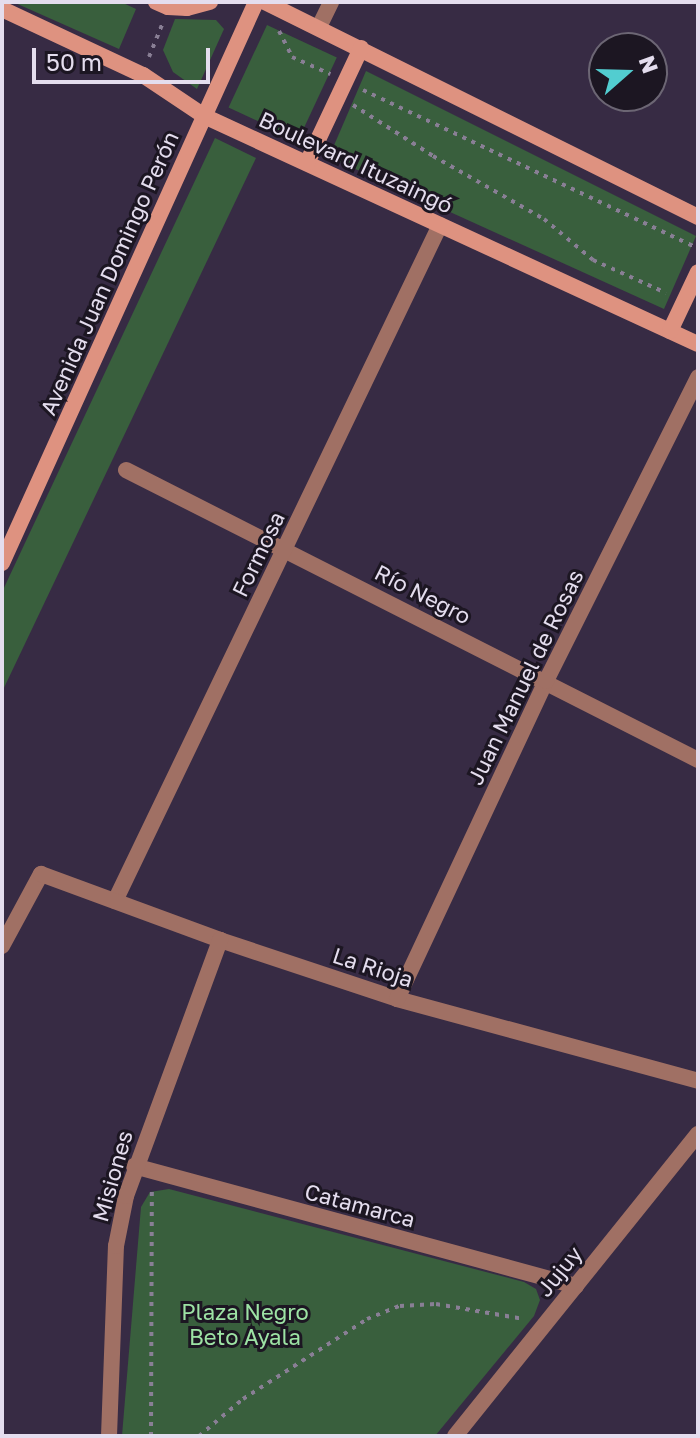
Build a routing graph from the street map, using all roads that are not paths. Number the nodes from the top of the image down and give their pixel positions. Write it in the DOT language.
graph roads {
  1 [pos="210,2"];
  2 [pos="256,2"];
  3 [pos="265,2"];
  4 [pos="331,2"];
  5 [pos="162,5"];
  6 [pos="2,9"];
  7 [pos="319,27"];
  8 [pos="361,48"];
  9 [pos="204,116"];
  10 [pos="307,163"];
  11 [pos="698,217"];
  12 [pos="440,225"];
  13 [pos="698,272"];
  14 [pos="670,331"];
  15 [pos="698,344"];
  16 [pos="698,377"];
  17 [pos="126,470"];
  18 [pos="284,550"];
  19 [pos="2,563"];
  20 [pos="546,681"];
  21 [pos="698,760"];
  22 [pos="115,901"];
  23 [pos="220,940"];
  24 [pos="2,946"];
  25 [pos="397,999"];
  26 [pos="698,1081"];
  27 [pos="698,1134"];
  28 [pos="134,1166"];
  29 [pos="576,1286"];
  30 [pos="109,1436"];
  31 [pos="455,1436"];
  1 -- 5 [label="main road"];
  2 -- 9 [label="main road, Avenida Juan Domingo Perón"];
  3 -- 7 [label="main road"];
  4 -- 7 [label="street"];
  6 -- 9 [label="main road, Boulevard Ituzaingó"];
  7 -- 8 [label="main road"];
  8 -- 10 [label="main road"];
  8 -- 11 [label="main road"];
  9 -- 10 [label="main road, Boulevard Ituzaingó"];
  9 -- 19 [label="main road, Avenida Juan Domingo Perón"];
  10 -- 12 [label="main road, Boulevard Ituzaingó"];
  12 -- 14 [label="main road, Boulevard Ituzaingó"];
  12 -- 18 [label="street, Formosa"];
  13 -- 14 [label="main road"];
  14 -- 15 [label="main road, Boulevard Ituzaingó"];
  16 -- 20 [label="street, Juan Manuel de Rosas"];
  17 -- 18 [label="street, Río Negro"];
  18 -- 20 [label="street, Río Negro"];
  18 -- 22 [label="street, Formosa"];
  20 -- 21 [label="street, Río Negro"];
  20 -- 25 [label="street, Juan Manuel de Rosas"];
  22 -- 23 [label="street, La Rioja"];
  22 -- 24 [label="street, La Rioja"];
  23 -- 25 [label="street, La Rioja"];
  23 -- 28 [label="street, Misiones"];
  25 -- 26 [label="street, La Rioja"];
  27 -- 29 [label="street, Jujuy"];
  28 -- 29 [label="street, Catamarca"];
  28 -- 30 [label="street, Misiones"];
  29 -- 31 [label="street, Jujuy"];
}
